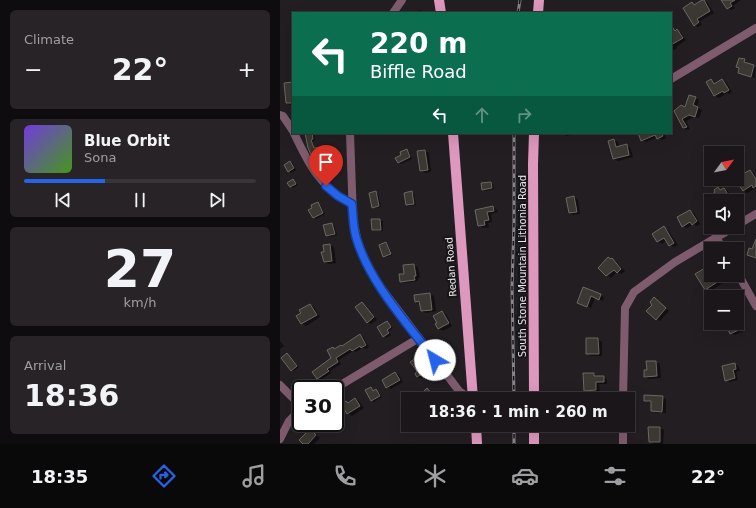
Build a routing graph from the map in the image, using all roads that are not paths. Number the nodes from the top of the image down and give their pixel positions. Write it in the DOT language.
graph roads {
  1 [pos="402,0"];
  2 [pos="439,0"];
  3 [pos="539,0"];
  4 [pos="394,12"];
  5 [pos="441,12"];
  6 [pos="538,12"];
  7 [pos="755,30"];
  8 [pos="672,78"];
  9 [pos="280,115"];
  10 [pos="292,129"];
  11 [pos="295,134"];
  12 [pos="350,134"];
  13 [pos="453,134"];
  14 [pos="534,134"];
  15 [pos="352,204"];
  16 [pos="756,214"];
  17 [pos="744,221"];
  18 [pos="723,234"];
  19 [pos="716,238"];
  20 [pos="719,242"];
  21 [pos="743,282"];
  22 [pos="756,306"];
  23 [pos="419,338"];
  24 [pos="344,383"];
  25 [pos="280,385"];
  26 [pos="460,392"];
  27 [pos="472,392"];
  28 [pos="534,392"];
  29 [pos="623,392"];
  30 [pos="292,398"];
  31 [pos="292,418"];
  32 [pos="476,432"];
  33 [pos="534,432"];
  34 [pos="623,432"];
  35 [pos="280,439"];
  36 [pos="477,444"];
  37 [pos="534,444"];
  38 [pos="623,444"];
  1 -- 4 [label="street"];
  2 -- 5 [label="main road"];
  3 -- 6 [label="main road"];
  7 -- 8 [label="street"];
  9 -- 10 [label="street"];
  11 -- 15 [label="street"];
  12 -- 15 [label="street"];
  13 -- 27 [label="main road, Redan Road"];
  14 -- 28 [label="main road, South Stone Mountain Lithonia Road"];
  15 -- 23 [label="street"];
  16 -- 17 [label="street"];
  18 -- 19 [label="street"];
  19 -- 20 [label="street"];
  19 -- 29 [label="street"];
  21 -- 22 [label="street"];
  23 -- 24 [label="street"];
  23 -- 26 [label="street"];
  25 -- 30 [label="street"];
  31 -- 35 [label="street"];
  32 -- 36 [label="main road"];
  33 -- 37 [label="main road"];
  34 -- 38 [label="street"];
}
